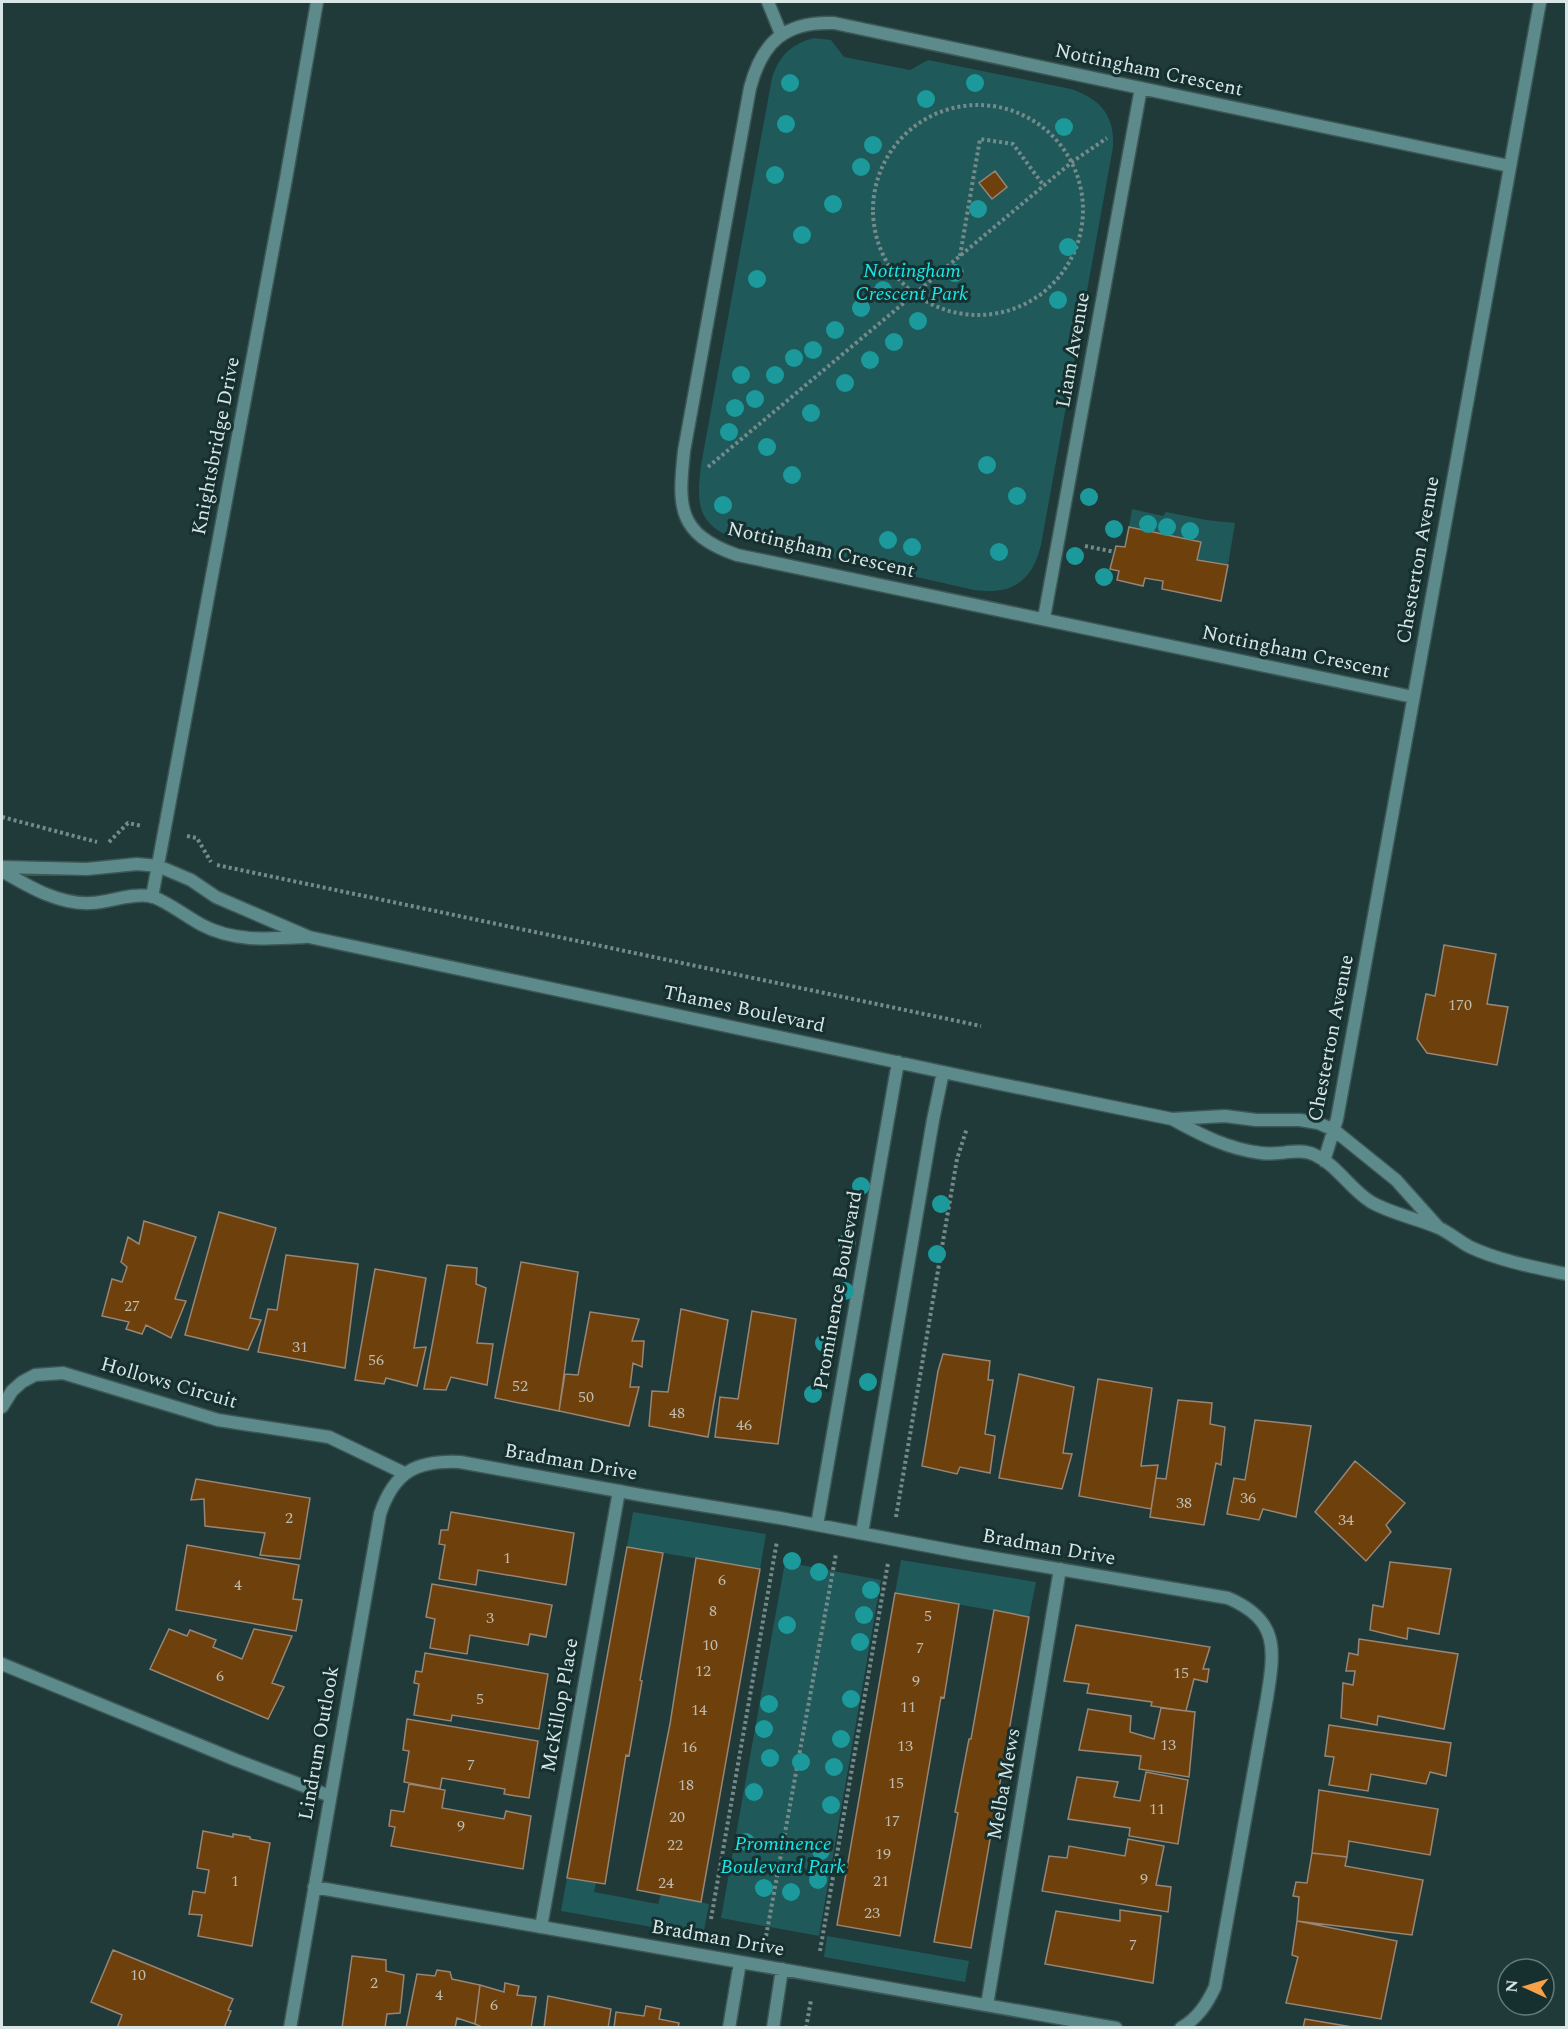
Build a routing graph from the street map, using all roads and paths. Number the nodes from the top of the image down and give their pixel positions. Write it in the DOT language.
graph roads {
  1 [pos="317,2"];
  2 [pos="768,2"];
  3 [pos="1540,2"];
  4 [pos="781,34"];
  5 [pos="1141,88"];
  6 [pos="1133,133"];
  7 [pos="1072,162"];
  8 [pos="1509,166"];
  9 [pos="1044,186"];
  10 [pos="960,256"];
  11 [pos="915,295"];
  12 [pos="680,490"];
  13 [pos="1085,546"];
  14 [pos="1115,552"];
  15 [pos="1044,618"];
  16 [pos="1413,697"];
  17 [pos="2,817"];
  18 [pos="164,830"];
  19 [pos="158,866"];
  20 [pos="2,869"];
  21 [pos="152,897"];
  22 [pos="309,937"];
  23 [pos="981,1026"];
  24 [pos="898,1062"];
  25 [pos="944,1072"];
  26 [pos="1172,1119"];
  27 [pos="967,1128"];
  28 [pos="1334,1130"];
  29 [pos="1324,1161"];
  30 [pos="1439,1228"];
  31 [pos="1566,1274"];
  32 [pos="2,1407"];
  33 [pos="405,1473"];
  34 [pos="619,1491"];
  35 [pos="780,1518"];
  36 [pos="816,1525"];
  37 [pos="840,1529"];
  38 [pos="862,1533"];
  39 [pos="892,1539"];
  40 [pos="1060,1569"];
  41 [pos="2,1664"];
  42 [pos="330,1796"];
  43 [pos="314,1887"];
  44 [pos="711,1919"];
  45 [pos="541,1927"];
  46 [pos="740,1962"];
  47 [pos="761,1966"];
  48 [pos="782,1969"];
  49 [pos="816,1975"];
  50 [pos="987,2005"];
  51 [pos="290,2028"];
  52 [pos="729,2028"];
  53 [pos="773,2028"];
  54 [pos="806,2028"];
  55 [pos="1116,2028"];
  56 [pos="1181,2028"];
  1 -- 18 [label="street, Knightsbridge Drive"];
  2 -- 4 [label="street"];
  3 -- 8 [label="street, Chesterton Avenue"];
  4 -- 5 [label="street, Nottingham Crescent"];
  4 -- 12 [label="street, Nottingham Crescent"];
  5 -- 6 [label="street, Liam Avenue"];
  5 -- 8 [label="street, Nottingham Crescent"];
  6 -- 7 [label="path"];
  6 -- 15 [label="street, Liam Avenue"];
  7 -- 9 [label="path"];
  7 -- 11 [label="path"];
  7 -- 11 [label="path"];
  8 -- 16 [label="street, Chesterton Avenue"];
  9 -- 10 [label="path"];
  9 -- 10 [label="path"];
  10 -- 11 [label="path"];
  11 -- 12 [label="path"];
  12 -- 15 [label="street, Nottingham Crescent"];
  13 -- 14 [label="path"];
  15 -- 16 [label="street, Nottingham Crescent"];
  16 -- 28 [label="street, Chesterton Avenue"];
  17 -- 18 [label="path"];
  18 -- 19 [label="street, Knightsbridge Drive"];
  18 -- 23 [label="path"];
  19 -- 20 [label="street, Thames Boulevard"];
  19 -- 21 [label="street, Knightsbridge Drive"];
  19 -- 22 [label="street, Thames Boulevard"];
  20 -- 21 [label="street, Thames Boulevard"];
  21 -- 22 [label="street, Thames Boulevard"];
  22 -- 24 [label="street, Thames Boulevard"];
  24 -- 25 [label="street, Thames Boulevard"];
  24 -- 36 [label="street, Prominence Boulevard"];
  25 -- 26 [label="street, Thames Boulevard"];
  25 -- 38 [label="street"];
  26 -- 28 [label="street, Thames Boulevard"];
  26 -- 29 [label="street, Thames Boulevard"];
  27 -- 39 [label="path"];
  28 -- 29 [label="street, Chesterton Avenue"];
  28 -- 30 [label="street, Thames Boulevard"];
  29 -- 30 [label="street, Thames Boulevard"];
  30 -- 31 [label="street, Thames Boulevard"];
  32 -- 33 [label="street, Hollows Circuit"];
  33 -- 34 [label="street, Bradman Drive"];
  33 -- 42 [label="street, Lindrum Outlook"];
  34 -- 35 [label="street, Bradman Drive"];
  34 -- 45 [label="street, McKillop Place"];
  35 -- 36 [label="street, Bradman Drive"];
  35 -- 44 [label="path"];
  36 -- 37 [label="street, Bradman Drive"];
  37 -- 38 [label="street, Bradman Drive"];
  37 -- 47 [label="path"];
  38 -- 39 [label="street, Bradman Drive"];
  39 -- 40 [label="street, Bradman Drive"];
  39 -- 49 [label="path"];
  40 -- 50 [label="street, Melba Mews"];
  40 -- 56 [label="street, Bradman Drive"];
  41 -- 42 [label="street"];
  42 -- 43 [label="street, Lindrum Outlook"];
  43 -- 45 [label="street, Bradman Drive"];
  43 -- 51 [label="street, Lindrum Outlook"];
  45 -- 46 [label="street, Bradman Drive"];
  46 -- 47 [label="street, Bradman Drive"];
  46 -- 52 [label="street"];
  47 -- 48 [label="street, Bradman Drive"];
  48 -- 49 [label="street, Bradman Drive"];
  48 -- 53 [label="street"];
  49 -- 50 [label="street, Bradman Drive"];
  49 -- 54 [label="path"];
  50 -- 55 [label="street, Bradman Drive"];
}
